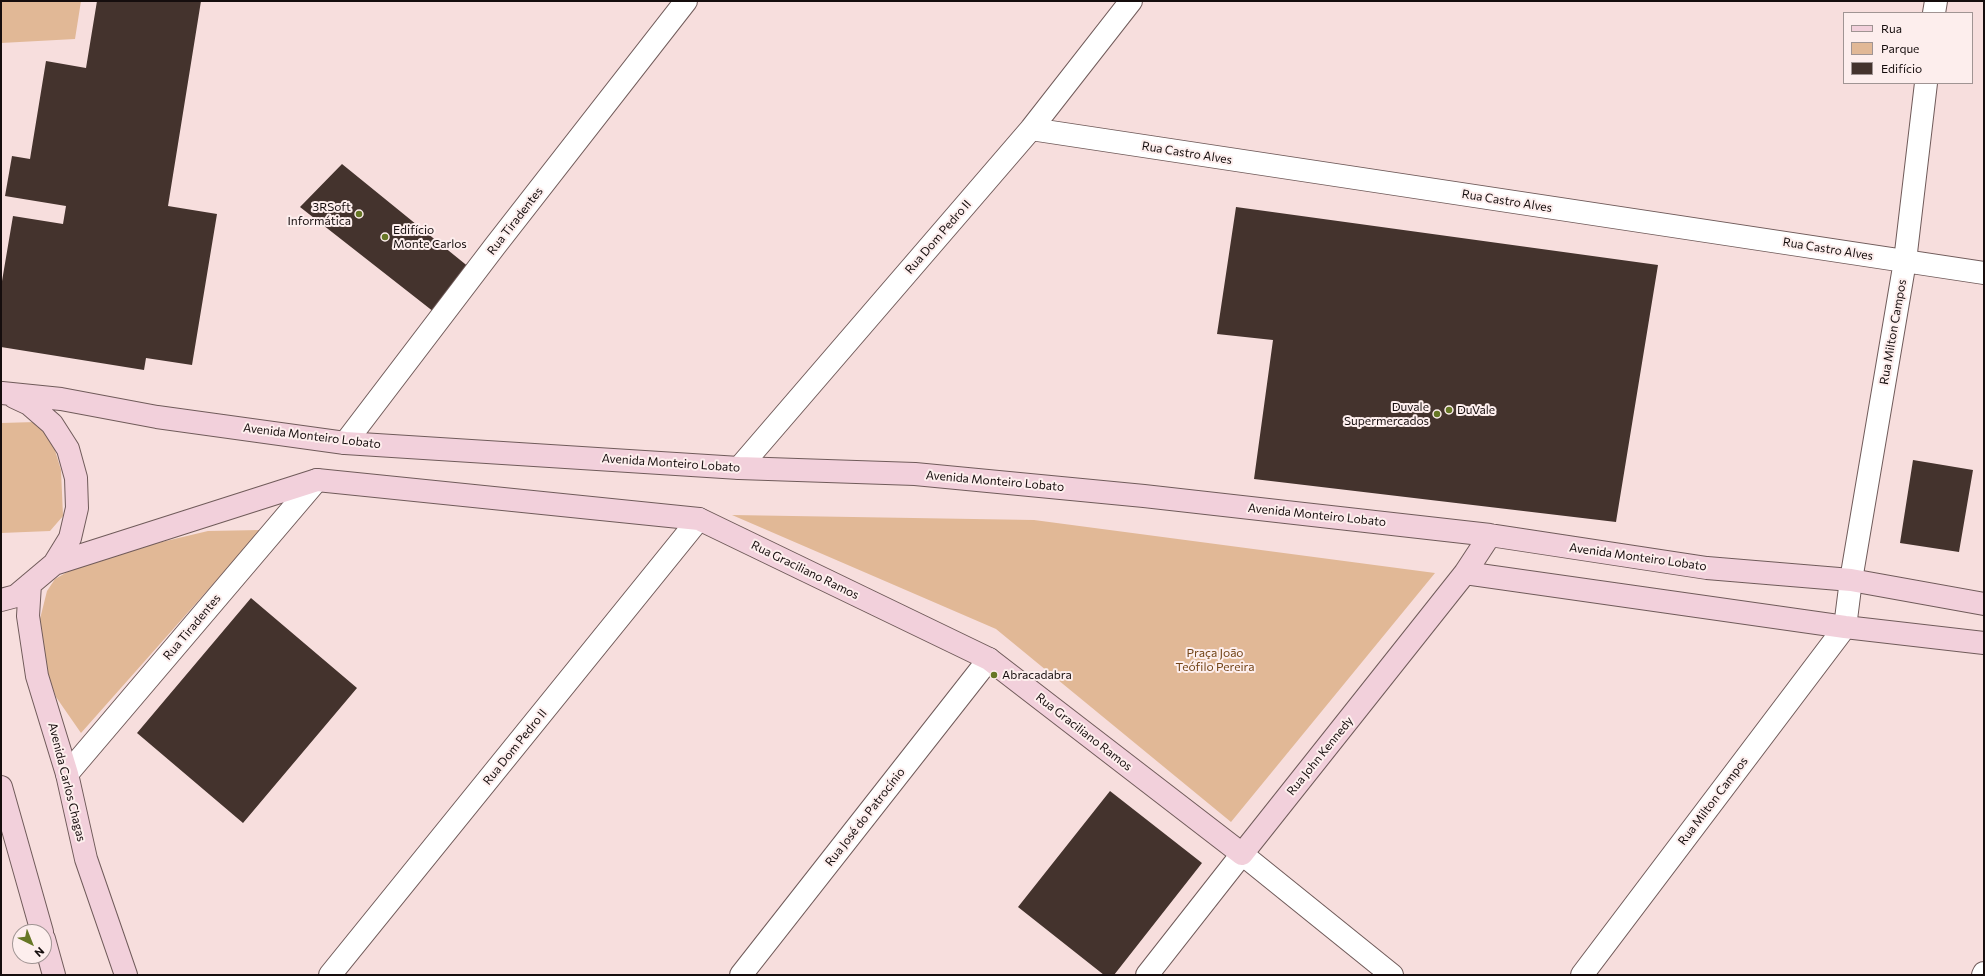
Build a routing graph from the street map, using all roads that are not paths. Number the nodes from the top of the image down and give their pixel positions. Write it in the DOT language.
graph roads {
  1 [pos="686,1"];
  2 [pos="1131,1"];
  3 [pos="1936,1"];
  4 [pos="1934,12"];
  5 [pos="1926,84"];
  6 [pos="1031,129"];
  7 [pos="1905,261"];
  8 [pos="1984,274"];
  9 [pos="2,392"];
  10 [pos="345,443"];
  11 [pos="739,468"];
  12 [pos="317,480"];
  13 [pos="699,519"];
  14 [pos="1490,535"];
  15 [pos="54,564"];
  16 [pos="1465,573"];
  17 [pos="1850,580"];
  18 [pos="30,584"];
  19 [pos="1,600"];
  20 [pos="1984,604"];
  21 [pos="1845,627"];
  22 [pos="1984,643"];
  23 [pos="989,658"];
  24 [pos="67,774"];
  25 [pos="1,787"];
  26 [pos="1242,854"];
  27 [pos="40,924"];
  28 [pos="51,964"];
  29 [pos="54,975"];
  30 [pos="126,975"];
  31 [pos="330,975"];
  32 [pos="740,975"];
  33 [pos="1147,975"];
  34 [pos="1392,975"];
  35 [pos="1582,975"];
  1 -- 10 [label="street, Rua Tiradentes"];
  2 -- 6 [label="street, Rua Dom Pedro II"];
  3 -- 4 [label="street"];
  5 -- 7 [label="street, Rua Milton Campos"];
  6 -- 7 [label="street, Rua Castro Alves"];
  6 -- 11 [label="street, Rua Dom Pedro II"];
  7 -- 8 [label="street, Rua Castro Alves"];
  7 -- 17 [label="street, Rua Milton Campos"];
  9 -- 10 [label="main road, Avenida Monteiro Lobato"];
  9 -- 15 [label="main road"];
  10 -- 11 [label="main road, Avenida Monteiro Lobato"];
  11 -- 14 [label="main road, Avenida Monteiro Lobato"];
  12 -- 13 [label="main road"];
  12 -- 15 [label="main road"];
  12 -- 24 [label="street, Rua Tiradentes"];
  13 -- 23 [label="main road, Rua Graciliano Ramos"];
  13 -- 31 [label="street, Rua Dom Pedro II"];
  14 -- 16 [label="main road, Rua John Kennedy"];
  14 -- 17 [label="main road, Avenida Monteiro Lobato"];
  15 -- 18 [label="main road"];
  16 -- 21 [label="main road"];
  16 -- 26 [label="main road, Rua John Kennedy"];
  17 -- 20 [label="main road, Avenida Monteiro Lobato"];
  17 -- 21 [label="street, Rua Milton Campos"];
  18 -- 19 [label="main road"];
  18 -- 24 [label="main road, Avenida Carlos Chagas"];
  21 -- 22 [label="main road"];
  21 -- 35 [label="street, Rua Milton Campos"];
  23 -- 26 [label="main road, Rua Graciliano Ramos"];
  23 -- 32 [label="street, Rua José do Patrocínio"];
  24 -- 30 [label="main road, Avenida Carlos Chagas"];
  25 -- 27 [label="main road"];
  26 -- 33 [label="street, Rua John Kennedy"];
  26 -- 34 [label="street, Rua Graciliano Ramos"];
  28 -- 29 [label="main road"];
}
